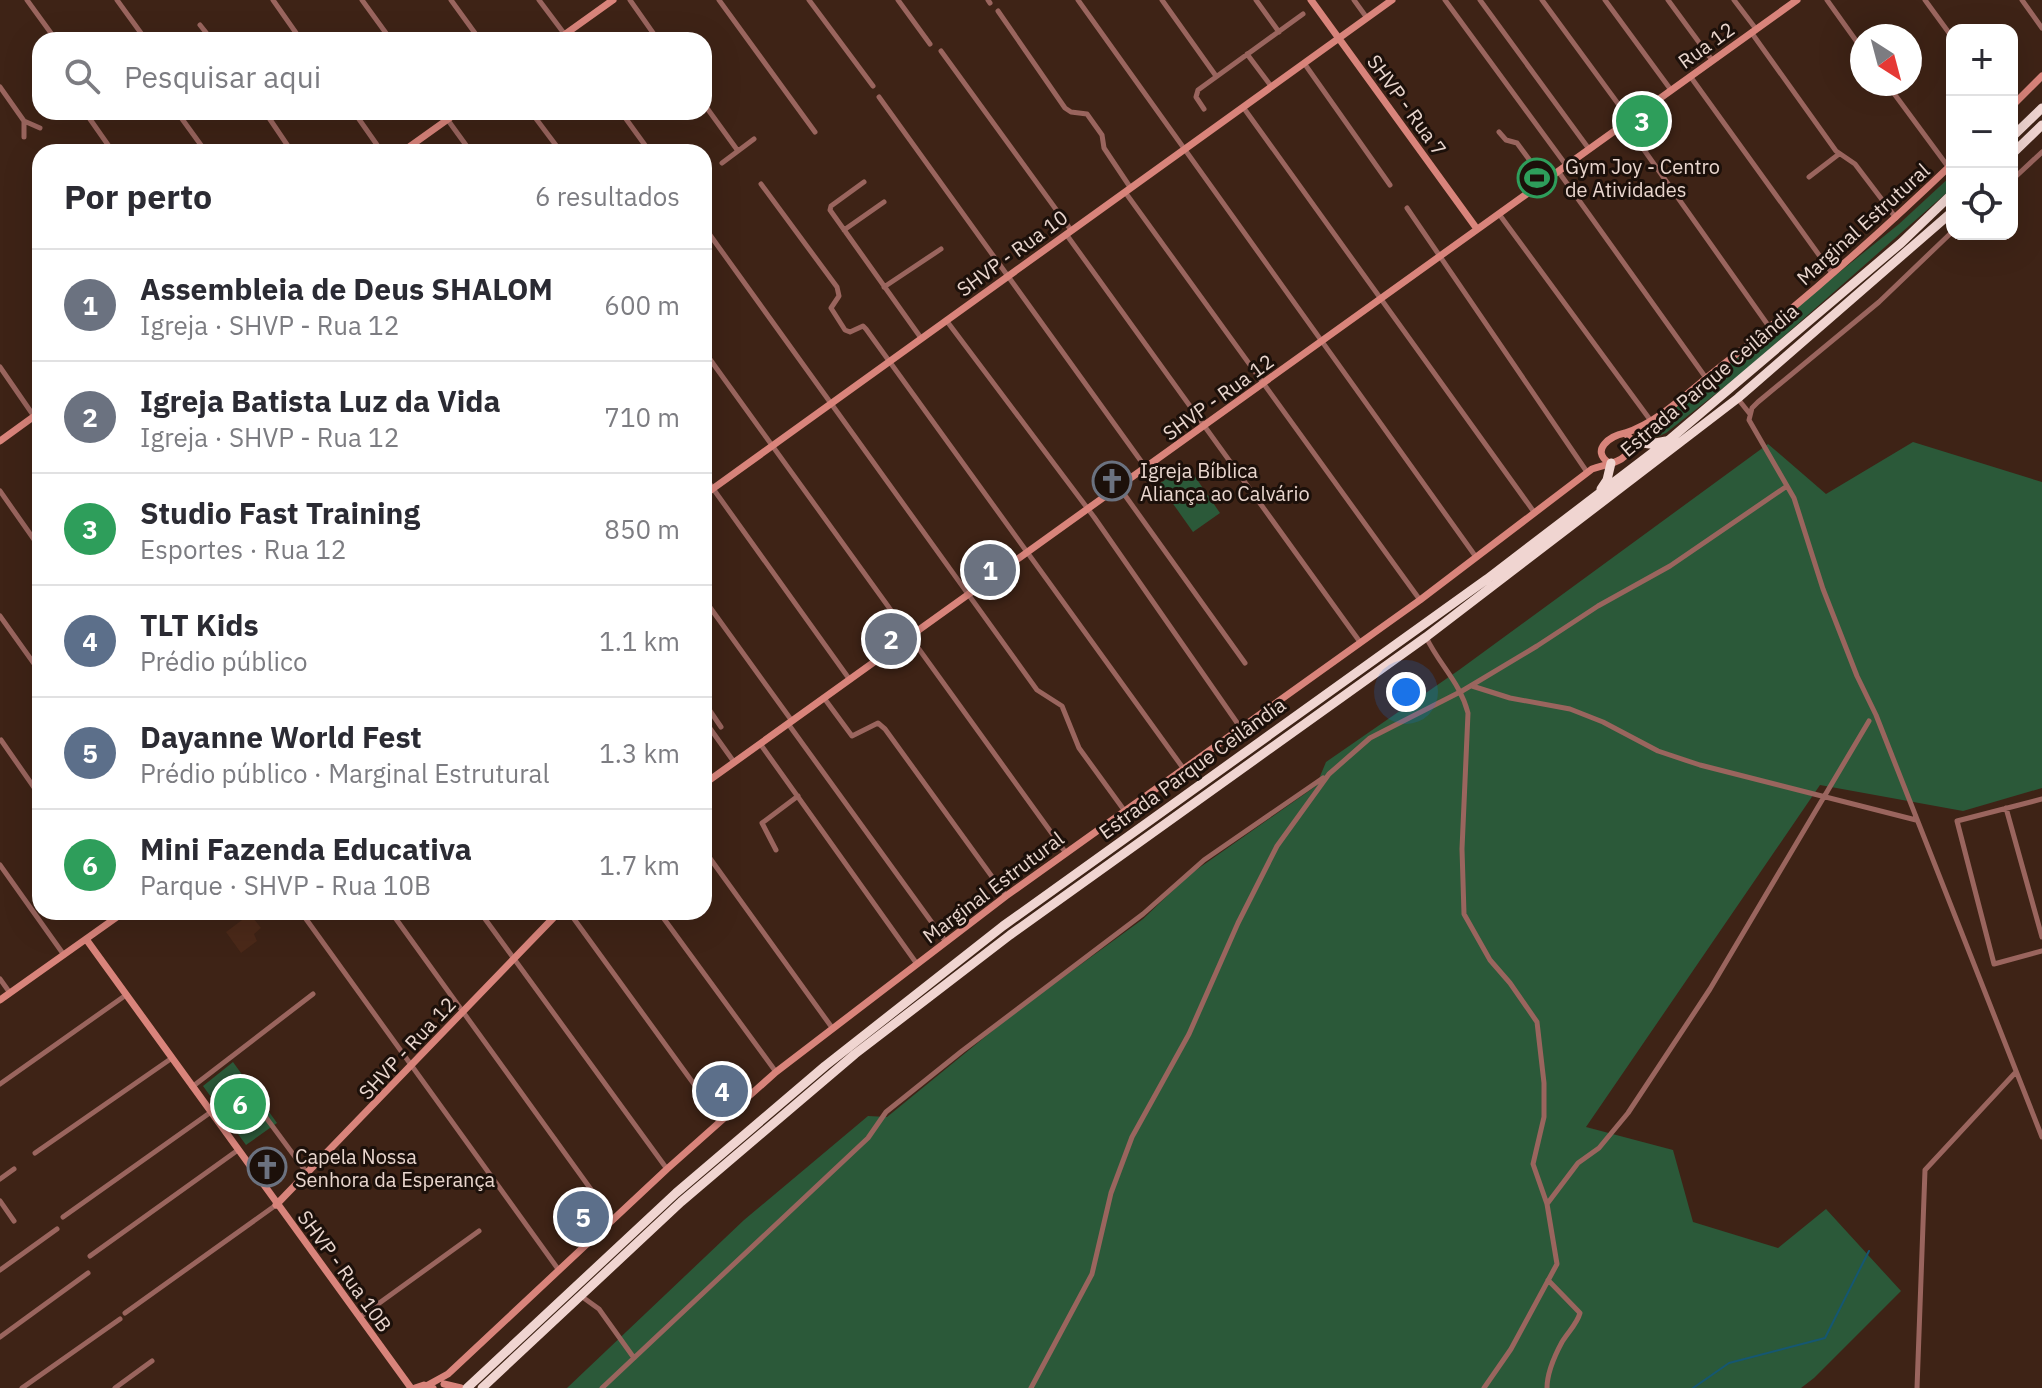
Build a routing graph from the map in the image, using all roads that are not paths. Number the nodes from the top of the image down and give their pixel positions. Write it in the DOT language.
graph roads {
  1 [pos="27,0"];
  2 [pos="117,0"];
  3 [pos="273,0"];
  4 [pos="362,0"];
  5 [pos="451,0"];
  6 [pos="539,0"];
  7 [pos="613,0"];
  8 [pos="630,0"];
  9 [pos="719,0"];
  10 [pos="809,0"];
  11 [pos="898,0"];
  12 [pos="1078,0"];
  13 [pos="1162,0"];
  14 [pos="1256,0"];
  15 [pos="1311,0"];
  16 [pos="1354,0"];
  17 [pos="1392,0"];
  18 [pos="1445,0"];
  19 [pos="1480,0"];
  20 [pos="1542,0"];
  21 [pos="1605,0"];
  22 [pos="1668,0"];
  23 [pos="1734,0"];
  24 [pos="1827,0"];
  25 [pos="1925,0"];
  26 [pos="2022,0"];
  27 [pos="1795,1"];
  28 [pos="998,11"];
  29 [pos="1303,14"];
  30 [pos="1367,18"];
  31 [pos="200,25"];
  32 [pos="2042,28"];
  33 [pos="1946,29"];
  34 [pos="1754,31"];
  35 [pos="50,32"];
  36 [pos="140,32"];
  37 [pos="206,32"];
  38 [pos="295,32"];
  39 [pos="385,32"];
  40 [pos="474,32"];
  41 [pos="563,32"];
  42 [pos="573,32"];
  43 [pos="652,32"];
  44 [pos="1279,32"];
  45 [pos="1850,32"];
  46 [pos="1338,38"];
  47 [pos="930,44"];
  48 [pos="941,51"];
  49 [pos="1247,54"];
  50 [pos="1712,60"];
  51 [pos="1304,62"];
  52 [pos="1216,76"];
  53 [pos="1690,76"];
  54 [pos="2042,76"];
  55 [pos="873,86"];
  56 [pos="1271,86"];
  57 [pos="0,87"];
  58 [pos="1671,90"];
  59 [pos="1896,96"];
  60 [pos="879,97"];
  61 [pos="2018,100"];
  62 [pos="1243,107"];
  63 [pos="2042,108"];
  64 [pos="1204,109"];
  65 [pos="712,115"];
  66 [pos="91,120"];
  67 [pos="183,120"];
  68 [pos="270,120"];
  69 [pos="360,120"];
  70 [pos="447,120"];
  71 [pos="537,120"];
  72 [pos="627,120"];
  73 [pos="24,121"];
  74 [pos="1627,121"];
  75 [pos="2042,125"];
  76 [pos="40,128"];
  77 [pos="2018,131"];
  78 [pos="815,132"];
  79 [pos="1499,132"];
  80 [pos="24,137"];
  81 [pos="754,139"];
  82 [pos="107,144"];
  83 [pos="200,144"];
  84 [pos="287,144"];
  85 [pos="376,144"];
  86 [pos="413,144"];
  87 [pos="465,144"];
  88 [pos="555,144"];
  89 [pos="644,144"];
  90 [pos="2018,148"];
  91 [pos="1184,149"];
  92 [pos="1589,149"];
  93 [pos="738,151"];
  94 [pos="2042,152"];
  95 [pos="1839,154"];
  96 [pos="1946,161"];
  97 [pos="722,163"];
  98 [pos="1566,165"];
  99 [pos="1948,168"];
  100 [pos="1558,171"];
  101 [pos="2018,174"];
  102 [pos="1809,177"];
  103 [pos="1545,181"];
  104 [pos="864,182"];
  105 [pos="761,184"];
  106 [pos="1390,185"];
  107 [pos="1128,189"];
  108 [pos="1946,200"];
  109 [pos="884,202"];
  110 [pos="1407,208"];
  111 [pos="1499,214"];
  112 [pos="1946,217"];
  113 [pos="1896,218"];
  114 [pos="1477,229"];
  115 [pos="844,230"];
  116 [pos="1068,232"];
  117 [pos="712,238"];
  118 [pos="1946,238"];
  119 [pos="941,249"];
  120 [pos="1441,256"];
  121 [pos="1833,275"];
  122 [pos="1008,276"];
  123 [pos="884,287"];
  124 [pos="1382,298"];
  125 [pos="946,320"];
  126 [pos="1770,328"];
  127 [pos="921,338"];
  128 [pos="1323,341"];
  129 [pos="889,361"];
  130 [pos="712,362"];
  131 [pos="0,367"];
  132 [pos="1706,378"];
  133 [pos="1265,383"];
  134 [pos="1738,398"];
  135 [pos="831,403"];
  136 [pos="32,408"];
  137 [pos="1750,414"];
  138 [pos="32,418"];
  139 [pos="1205,425"];
  140 [pos="1646,425"];
  141 [pos="1625,433"];
  142 [pos="0,441"];
  143 [pos="1664,441"];
  144 [pos="1634,442"];
  145 [pos="772,446"];
  146 [pos="1601,454"];
  147 [pos="1610,463"];
  148 [pos="1146,468"];
  149 [pos="1591,470"];
  150 [pos="1787,486"];
  151 [pos="1119,487"];
  152 [pos="1603,487"];
  153 [pos="713,488"];
  154 [pos="0,491"];
  155 [pos="1595,496"];
  156 [pos="1088,510"];
  157 [pos="1534,512"];
  158 [pos="32,537"];
  159 [pos="1027,553"];
  160 [pos="1476,557"];
  161 [pos="968,594"];
  162 [pos="1420,600"];
  163 [pos="712,610"];
  164 [pos="0,616"];
  165 [pos="911,636"];
  166 [pos="1426,637"];
  167 [pos="1360,642"];
  168 [pos="32,661"];
  169 [pos="1245,663"];
  170 [pos="850,680"];
  171 [pos="1471,686"];
  172 [pos="1462,691"];
  173 [pos="824,698"];
  174 [pos="712,714"];
  175 [pos="1869,721"];
  176 [pos="791,723"];
  177 [pos="721,727"];
  178 [pos="1240,727"];
  179 [pos="712,731"];
  180 [pos="1,740"];
  181 [pos="761,745"];
  182 [pos="735,763"];
  183 [pos="1183,768"];
  184 [pos="1329,774"];
  185 [pos="712,779"];
  186 [pos="32,785"];
  187 [pos="798,796"];
  188 [pos="1824,798"];
  189 [pos="2042,799"];
  190 [pos="2006,808"];
  191 [pos="1124,810"];
  192 [pos="1917,821"];
  193 [pos="776,850"];
  194 [pos="1066,853"];
  195 [pos="712,861"];
  196 [pos="0,865"];
  197 [pos="1006,896"];
  198 [pos="32,910"];
  199 [pos="39,920"];
  200 [pos="112,920"];
  201 [pos="307,920"];
  202 [pos="397,920"];
  203 [pos="486,920"];
  204 [pos="551,920"];
  205 [pos="575,920"];
  206 [pos="665,920"];
  207 [pos="2042,937"];
  208 [pos="86,939"];
  209 [pos="946,942"];
  210 [pos="2042,951"];
  211 [pos="64,955"];
  212 [pos="514,958"];
  213 [pos="917,964"];
  214 [pos="0,979"];
  215 [pos="10,993"];
  216 [pos="313,994"];
  217 [pos="126,995"];
  218 [pos="0,1000"];
  219 [pos="463,1011"];
  220 [pos="833,1029"];
  221 [pos="172,1058"];
  222 [pos="411,1067"];
  223 [pos="776,1072"];
  224 [pos="2015,1073"];
  225 [pos="0,1084"];
  226 [pos="192,1087"];
  227 [pos="253,1100"];
  228 [pos="211,1112"];
  229 [pos="720,1120"];
  230 [pos="2042,1137"];
  231 [pos="238,1150"];
  232 [pos="35,1153"];
  233 [pos="14,1169"];
  234 [pos="667,1169"];
  235 [pos="308,1174"];
  236 [pos="0,1179"];
  237 [pos="0,1201"];
  238 [pos="1547,1204"];
  239 [pos="276,1205"];
  240 [pos="63,1217"];
  241 [pos="613,1220"];
  242 [pos="14,1221"];
  243 [pos="57,1229"];
  244 [pos="479,1231"];
  245 [pos="90,1256"];
  246 [pos="558,1269"];
  247 [pos="0,1270"];
  248 [pos="88,1273"];
  249 [pos="1548,1280"];
  250 [pos="580,1295"];
  251 [pos="125,1313"];
  252 [pos="359,1317"];
  253 [pos="120,1319"];
  254 [pos="0,1337"];
  255 [pos="496,1358"];
  256 [pos="634,1358"];
  257 [pos="152,1361"];
  258 [pos="448,1374"];
  259 [pos="431,1386"];
  260 [pos="443,1386"];
  261 [pos="22,1388"];
  262 [pos="115,1388"];
  263 [pos="413,1388"];
  264 [pos="460,1388"];
  265 [pos="467,1388"];
  266 [pos="482,1388"];
  267 [pos="602,1388"];
  268 [pos="1031,1388"];
  269 [pos="1484,1388"];
  270 [pos="1547,1388"];
  271 [pos="1917,1388"];
  1 -- 35 [label="street"];
  2 -- 36 [label="street"];
  3 -- 38 [label="street"];
  4 -- 39 [label="street"];
  5 -- 40 [label="street"];
  6 -- 41 [label="street"];
  7 -- 42 [label="street"];
  8 -- 43 [label="street"];
  9 -- 78 [label="street"];
  10 -- 55 [label="street"];
  11 -- 47 [label="street"];
  12 -- 91 [label="street"];
  13 -- 52 [label="street"];
  14 -- 44 [label="street"];
  15 -- 46 [label="street, SHVP - Rua 7"];
  16 -- 30 [label="street"];
  17 -- 30 [label="street, SHVP - Rua 10"];
  18 -- 98 [label="street"];
  19 -- 92 [label="street"];
  20 -- 74 [label="street"];
  21 -- 58 [label="street"];
  22 -- 50 [label="street"];
  23 -- 34 [label="street"];
  24 -- 45 [label="street"];
  25 -- 33 [label="street"];
  26 -- 32 [label="street"];
  27 -- 34 [label="street, Rua 12"];
  28 -- 107 [label="street"];
  29 -- 44 [label="street"];
  30 -- 46 [label="street, SHVP - Rua 10"];
  31 -- 37 [label="street"];
  34 -- 50 [label="street, Rua 12"];
  34 -- 95 [label="street"];
  44 -- 49 [label="street"];
  46 -- 51 [label="street, SHVP - Rua 10"];
  46 -- 114 [label="street, SHVP - Rua 7"];
  48 -- 116 [label="street"];
  49 -- 52 [label="street"];
  49 -- 56 [label="street"];
  50 -- 53 [label="street, Rua 12"];
  51 -- 56 [label="street, SHVP - Rua 10"];
  51 -- 106 [label="street"];
  52 -- 64 [label="street"];
  53 -- 58 [label="street, Rua 12"];
  53 -- 121 [label="street"];
  54 -- 61 [label="street"];
  56 -- 62 [label="street, SHVP - Rua 10"];
  57 -- 73 [label="street"];
  58 -- 74 [label="street, Rua 12"];
  59 -- 96 [label="street"];
  60 -- 122 [label="street"];
  62 -- 91 [label="street, SHVP - Rua 10"];
  62 -- 124 [label="street"];
  63 -- 77 [label="highway"];
  65 -- 93 [label="street"];
  66 -- 82 [label="street"];
  67 -- 83 [label="street"];
  68 -- 84 [label="street"];
  69 -- 85 [label="street"];
  70 -- 86 [label="street"];
  70 -- 87 [label="street"];
  71 -- 88 [label="street"];
  72 -- 89 [label="street"];
  73 -- 76 [label="street"];
  73 -- 80 [label="street"];
  74 -- 92 [label="street, Rua 12"];
  74 -- 126 [label="street"];
  75 -- 90 [label="highway"];
  79 -- 103 [label="street"];
  81 -- 93 [label="street"];
  91 -- 107 [label="street, SHVP - Rua 10"];
  91 -- 128 [label="street"];
  92 -- 98 [label="street, Rua 12"];
  93 -- 97 [label="street"];
  94 -- 101 [label="street"];
  95 -- 102 [label="street"];
  95 -- 113 [label="street"];
  98 -- 100 [label="street, Rua 12"];
  99 -- 113 [label="street, Marginal Estrutural"];
  100 -- 103 [label="street, Rua 12"];
  100 -- 132 [label="street"];
  103 -- 111 [label="street, Rua 12"];
  104 -- 115 [label="street"];
  105 -- 129 [label="street"];
  107 -- 116 [label="street, SHVP - Rua 10"];
  107 -- 133 [label="street"];
  108 -- 143 [label="highway, Estrada Parque Ceilândia"];
  109 -- 115 [label="street"];
  110 -- 120 [label="street"];
  111 -- 114 [label="street, Rua 12"];
  111 -- 140 [label="street"];
  112 -- 134 [label="highway, Estrada Parque Ceilândia"];
  113 -- 121 [label="street, Marginal Estrutural"];
  114 -- 120 [label="street, SHVP - Rua 12"];
  115 -- 123 [label="street"];
  116 -- 122 [label="street, SHVP - Rua 10"];
  116 -- 139 [label="street"];
  117 -- 135 [label="street"];
  118 -- 137 [label="street"];
  119 -- 123 [label="street"];
  120 -- 124 [label="street, SHVP - Rua 12"];
  120 -- 149 [label="street"];
  121 -- 126 [label="street, Marginal Estrutural"];
  122 -- 125 [label="street, SHVP - Rua 10"];
  122 -- 148 [label="street"];
  123 -- 127 [label="street"];
  124 -- 128 [label="street, SHVP - Rua 12"];
  124 -- 157 [label="street"];
  125 -- 127 [label="street, SHVP - Rua 10"];
  125 -- 156 [label="street"];
  126 -- 132 [label="street, Marginal Estrutural"];
  127 -- 129 [label="street, SHVP - Rua 10"];
  128 -- 133 [label="street, SHVP - Rua 12"];
  128 -- 160 [label="street"];
  129 -- 135 [label="street, SHVP - Rua 10"];
  129 -- 159 [label="street"];
  130 -- 145 [label="street"];
  131 -- 136 [label="street"];
  132 -- 140 [label="street, Marginal Estrutural"];
  133 -- 139 [label="street, SHVP - Rua 12"];
  133 -- 162 [label="street"];
  134 -- 137 [label="street"];
  134 -- 166 [label="highway, Estrada Parque Ceilândia"];
  135 -- 145 [label="street, SHVP - Rua 10"];
  135 -- 161 [label="street"];
  137 -- 150 [label="street"];
  138 -- 142 [label="street"];
  139 -- 148 [label="street, SHVP - Rua 12"];
  139 -- 167 [label="street"];
  140 -- 141 [label="street, Marginal Estrutural"];
  140 -- 143 [label="street"];
  140 -- 144 [label="street, Marginal Estrutural"];
  141 -- 144 [label="street"];
  141 -- 146 [label="street"];
  143 -- 144 [label="highway"];
  143 -- 155 [label="highway, Estrada Parque Ceilândia"];
  144 -- 147 [label="street"];
  145 -- 153 [label="street, SHVP - Rua 10"];
  145 -- 165 [label="street"];
  146 -- 147 [label="street"];
  146 -- 149 [label="street, Marginal Estrutural"];
  147 -- 149 [label="street, Marginal Estrutural"];
  147 -- 152 [label="highway"];
  148 -- 151 [label="street, SHVP - Rua 12"];
  149 -- 152 [label="street"];
  149 -- 157 [label="street, Marginal Estrutural"];
  150 -- 171 [label="street"];
  150 -- 192 [label="street"];
  151 -- 156 [label="street, SHVP - Rua 12"];
  151 -- 169 [label="street"];
  152 -- 155 [label="highway"];
  153 -- 170 [label="street"];
  154 -- 158 [label="street"];
  155 -- 255 [label="highway, Estrada Parque Ceilândia"];
  156 -- 159 [label="street, SHVP - Rua 12"];
  156 -- 178 [label="street"];
  157 -- 160 [label="street, Marginal Estrutural"];
  159 -- 161 [label="street, SHVP - Rua 12"];
  159 -- 183 [label="street"];
  160 -- 162 [label="street, Marginal Estrutural"];
  161 -- 165 [label="street, SHVP - Rua 12"];
  161 -- 191 [label="street"];
  162 -- 167 [label="street, Marginal Estrutural"];
  163 -- 176 [label="street"];
  164 -- 168 [label="street"];
  165 -- 170 [label="street, SHVP - Rua 12"];
  165 -- 194 [label="street"];
  166 -- 172 [label="street"];
  166 -- 250 [label="highway, Estrada Parque Ceilândia"];
  167 -- 178 [label="street, Marginal Estrutural"];
  170 -- 173 [label="street, SHVP - Rua 12"];
  171 -- 172 [label="street"];
  171 -- 188 [label="street"];
  172 -- 184 [label="street"];
  172 -- 238 [label="street"];
  173 -- 176 [label="street, SHVP - Rua 12"];
  173 -- 197 [label="street"];
  174 -- 177 [label="street"];
  175 -- 188 [label="street"];
  176 -- 181 [label="street, SHVP - Rua 12"];
  176 -- 209 [label="street"];
  178 -- 183 [label="street, Marginal Estrutural"];
  179 -- 182 [label="street"];
  180 -- 186 [label="street"];
  181 -- 182 [label="street, SHVP - Rua 12"];
  181 -- 187 [label="street"];
  182 -- 185 [label="street, SHVP - Rua 12"];
  183 -- 191 [label="street, Marginal Estrutural"];
  184 -- 256 [label="street"];
  184 -- 268 [label="street"];
  187 -- 193 [label="street"];
  187 -- 213 [label="street"];
  188 -- 192 [label="street"];
  188 -- 238 [label="street"];
  189 -- 190 [label="street"];
  190 -- 207 [label="street"];
  190 -- 210 [label="street"];
  191 -- 194 [label="street, Marginal Estrutural"];
  192 -- 224 [label="street"];
  194 -- 197 [label="street, Marginal Estrutural"];
  195 -- 220 [label="street"];
  196 -- 198 [label="street"];
  197 -- 209 [label="street, Marginal Estrutural"];
  199 -- 211 [label="street"];
  200 -- 208 [label="street"];
  201 -- 222 [label="street"];
  202 -- 219 [label="street"];
  203 -- 212 [label="street"];
  204 -- 212 [label="street, SHVP - Rua 12"];
  205 -- 229 [label="street"];
  206 -- 223 [label="street"];
  208 -- 211 [label="street"];
  208 -- 217 [label="street, SHVP - Rua 10B"];
  209 -- 213 [label="street, Marginal Estrutural"];
  211 -- 215 [label="street"];
  212 -- 219 [label="street, SHVP - Rua 12"];
  212 -- 234 [label="street"];
  213 -- 220 [label="street, Marginal Estrutural"];
  214 -- 215 [label="street"];
  215 -- 218 [label="street"];
  216 -- 226 [label="street"];
  217 -- 221 [label="street, SHVP - Rua 10B"];
  217 -- 225 [label="street"];
  219 -- 222 [label="street, SHVP - Rua 12"];
  219 -- 241 [label="street"];
  220 -- 223 [label="street, Marginal Estrutural"];
  221 -- 226 [label="street, SHVP - Rua 10B"];
  221 -- 232 [label="street"];
  222 -- 235 [label="street, SHVP - Rua 12"];
  222 -- 246 [label="street"];
  223 -- 229 [label="street, Marginal Estrutural"];
  224 -- 230 [label="street"];
  224 -- 271 [label="street"];
  226 -- 228 [label="street, SHVP - Rua 10B"];
  227 -- 235 [label="street"];
  228 -- 231 [label="street, SHVP - Rua 10B"];
  228 -- 240 [label="street"];
  229 -- 234 [label="street, Marginal Estrutural"];
  231 -- 239 [label="street, SHVP - Rua 10B"];
  231 -- 245 [label="street"];
  233 -- 236 [label="street"];
  234 -- 241 [label="street, Marginal Estrutural"];
  235 -- 239 [label="street, SHVP - Rua 12"];
  237 -- 242 [label="street"];
  238 -- 249 [label="street"];
  239 -- 251 [label="street"];
  239 -- 252 [label="street, SHVP - Rua 10B"];
  241 -- 246 [label="street, Marginal Estrutural"];
  243 -- 247 [label="street"];
  244 -- 252 [label="street"];
  246 -- 258 [label="street, Marginal Estrutural"];
  248 -- 254 [label="street"];
  249 -- 269 [label="street"];
  249 -- 270 [label="street"];
  250 -- 256 [label="street"];
  250 -- 266 [label="highway, Estrada Parque Ceilândia"];
  252 -- 263 [label="street, SHVP - Rua 10B"];
  253 -- 261 [label="street"];
  255 -- 264 [label="highway"];
  255 -- 265 [label="highway, Estrada Parque Ceilândia"];
  256 -- 267 [label="street"];
  257 -- 262 [label="street"];
  258 -- 259 [label="street, Marginal Estrutural"];
  258 -- 260 [label="street, Marginal Estrutural"];
  259 -- 263 [label="street, Marginal Estrutural"];
  260 -- 264 [label="street"];
}
